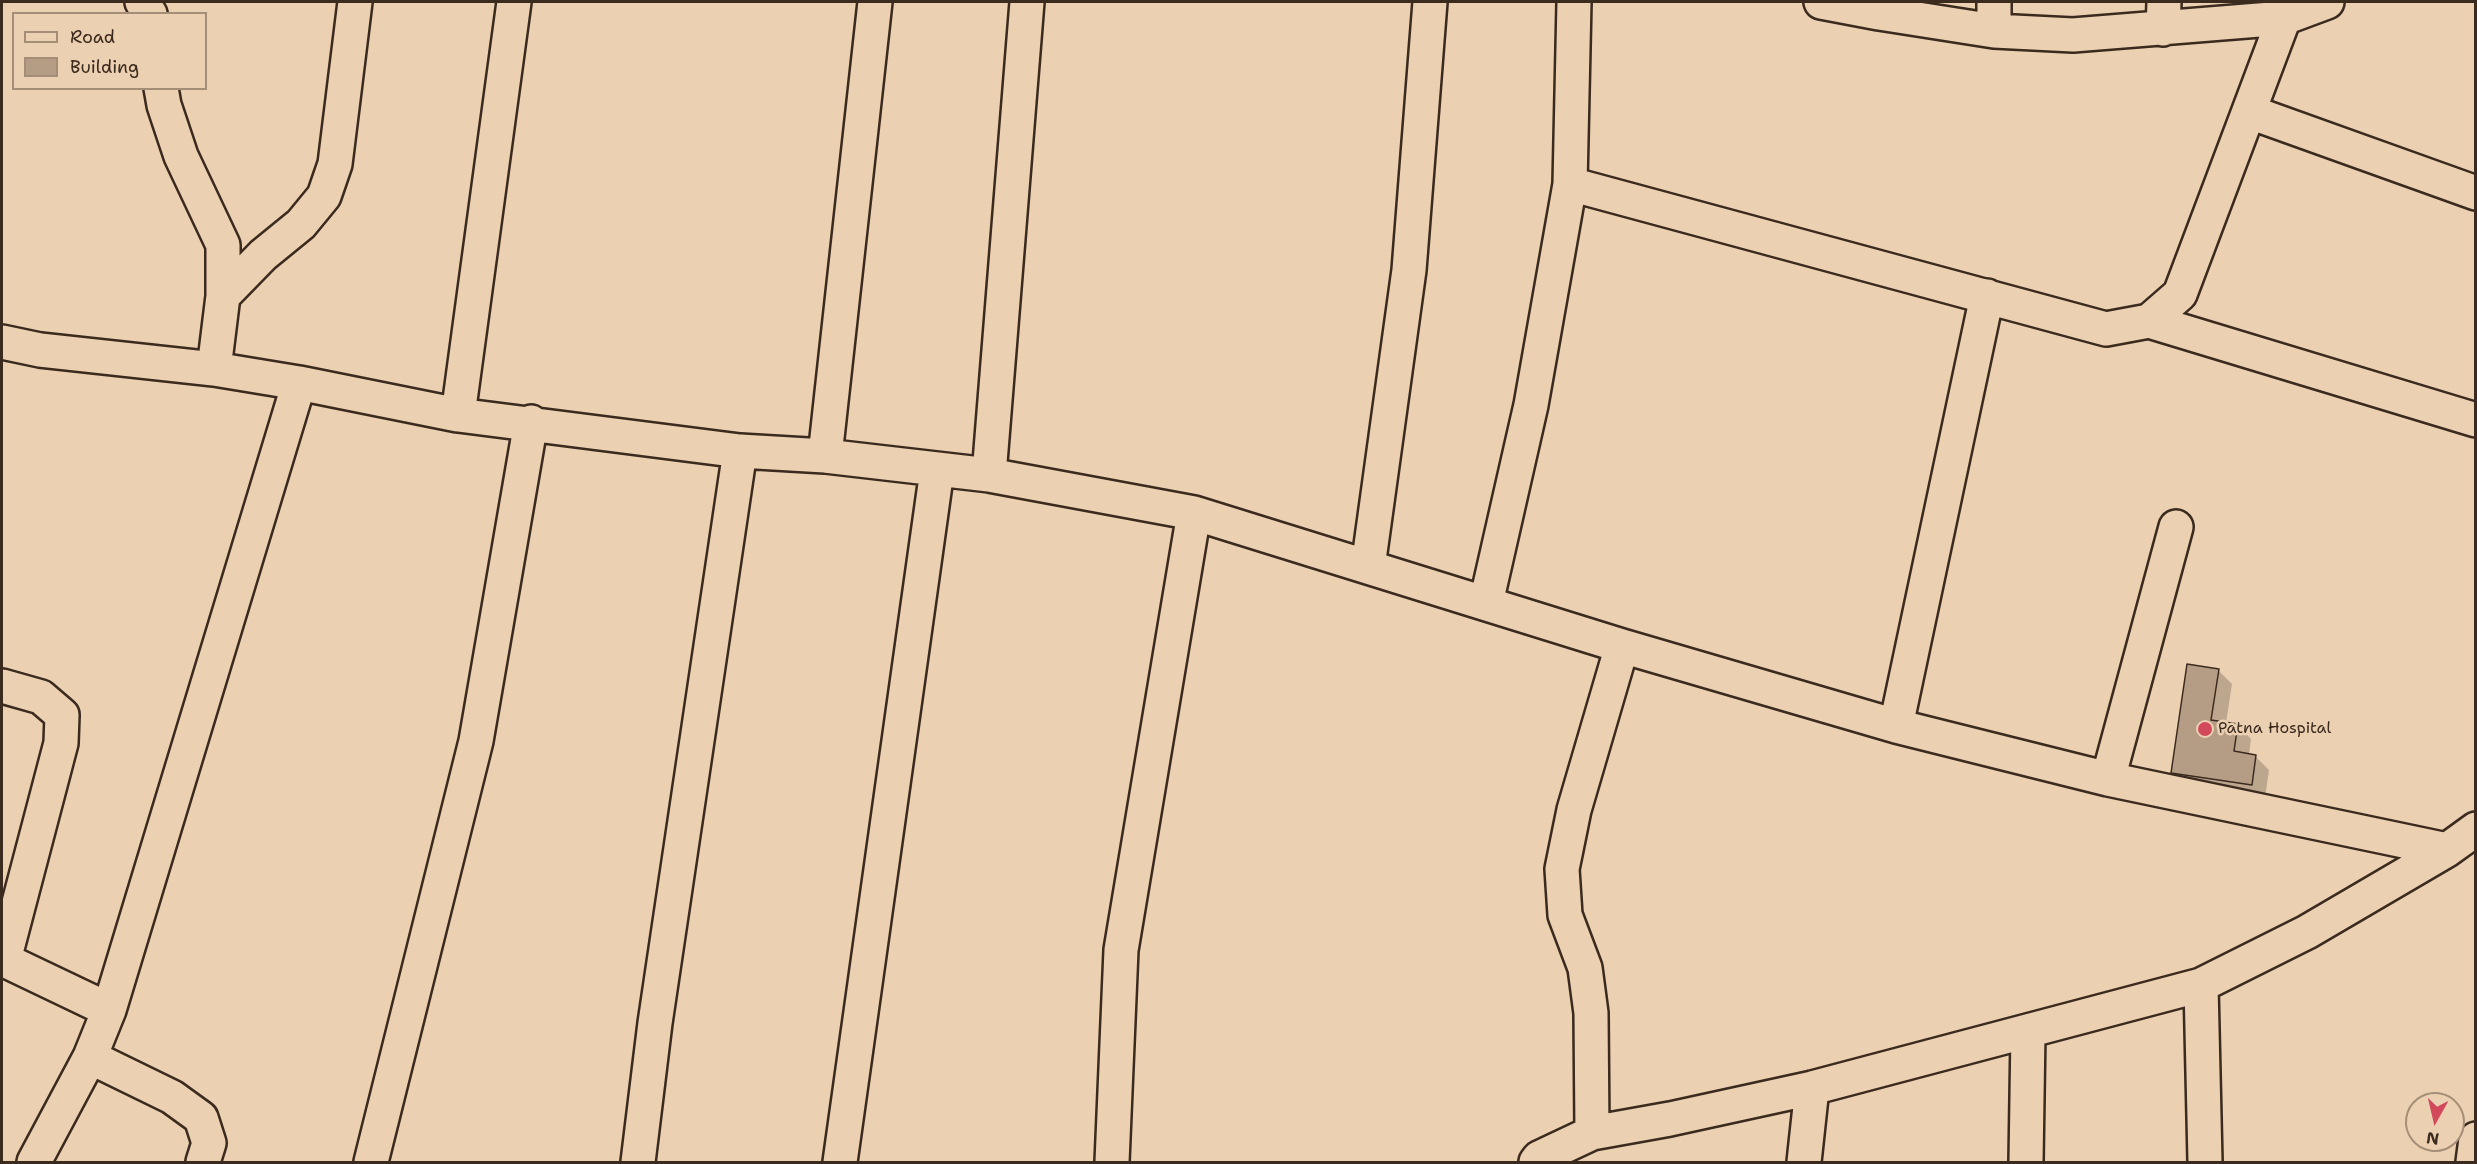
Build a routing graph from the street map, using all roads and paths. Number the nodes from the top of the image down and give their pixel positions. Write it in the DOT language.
graph roads {
  1 [pos="355,2"];
  2 [pos="514,2"];
  3 [pos="875,2"];
  4 [pos="1028,2"];
  5 [pos="1430,2"];
  6 [pos="1574,2"];
  7 [pos="1821,2"];
  8 [pos="2327,2"];
  9 [pos="2163,15"];
  10 [pos="1994,16"];
  11 [pos="2284,18"];
  12 [pos="161,90"];
  13 [pos="2250,112"];
  14 [pos="1570,184"];
  15 [pos="2475,193"];
  16 [pos="224,296"];
  17 [pos="1987,296"];
  18 [pos="2149,321"];
  19 [pos="2,342"];
  20 [pos="214,369"];
  21 [pos="299,383"];
  22 [pos="458,415"];
  23 [pos="2475,420"];
  24 [pos="531,422"];
  25 [pos="740,450"];
  26 [pos="825,456"];
  27 [pos="937,470"];
  28 [pos="989,475"];
  29 [pos="1194,513"];
  30 [pos="2176,527"];
  31 [pos="1368,567"];
  32 [pos="1486,603"];
  33 [pos="1622,646"];
  34 [pos="2,686"];
  35 [pos="1896,726"];
  36 [pos="2108,779"];
  37 [pos="2475,829"];
  38 [pos="2447,850"];
  39 [pos="3,959"];
  40 [pos="2201,985"];
  41 [pos="109,1010"];
  42 [pos="2028,1032"];
  43 [pos="90,1057"];
  44 [pos="1812,1088"];
  45 [pos="1592,1133"];
  46 [pos="2475,1139"];
  47 [pos="34,1162"];
  48 [pos="203,1162"];
  49 [pos="371,1162"];
  50 [pos="638,1162"];
  51 [pos="840,1162"];
  52 [pos="1112,1162"];
  53 [pos="1536,1162"];
  54 [pos="1804,1162"];
  55 [pos="2026,1162"];
  56 [pos="2205,1162"];
  57 [pos="2473,1162"];
  1 -- 16 [label="street"];
  2 -- 22 [label="street"];
  3 -- 26 [label="street"];
  4 -- 28 [label="street"];
  5 -- 31 [label="street"];
  6 -- 14 [label="street"];
  7 -- 10 [label="street"];
  8 -- 11 [label="street"];
  9 -- 10 [label="street"];
  9 -- 11 [label="street"];
  11 -- 13 [label="street"];
  12 -- 16 [label="street"];
  13 -- 15 [label="street"];
  13 -- 18 [label="street"];
  14 -- 17 [label="street"];
  14 -- 32 [label="street"];
  16 -- 20 [label="street"];
  17 -- 18 [label="street"];
  17 -- 35 [label="street"];
  18 -- 23 [label="street"];
  19 -- 20 [label="street"];
  20 -- 21 [label="street"];
  21 -- 22 [label="street"];
  21 -- 41 [label="street"];
  22 -- 24 [label="street"];
  24 -- 25 [label="street"];
  24 -- 49 [label="street"];
  25 -- 26 [label="street"];
  25 -- 50 [label="street"];
  26 -- 27 [label="street"];
  27 -- 28 [label="street"];
  27 -- 51 [label="street"];
  28 -- 29 [label="street"];
  29 -- 31 [label="street"];
  29 -- 52 [label="street"];
  30 -- 36 [label="street"];
  31 -- 32 [label="street"];
  32 -- 33 [label="street"];
  33 -- 35 [label="street"];
  33 -- 45 [label="street"];
  34 -- 39 [label="street"];
  35 -- 36 [label="street"];
  36 -- 38 [label="street"];
  37 -- 38 [label="street"];
  38 -- 40 [label="street"];
  39 -- 41 [label="street"];
  40 -- 42 [label="street"];
  40 -- 56 [label="street"];
  41 -- 43 [label="street"];
  42 -- 44 [label="street"];
  42 -- 55 [label="street"];
  43 -- 47 [label="street"];
  43 -- 48 [label="street"];
  44 -- 45 [label="street"];
  44 -- 54 [label="street"];
  45 -- 53 [label="street"];
  46 -- 57 [label="street"];
}
